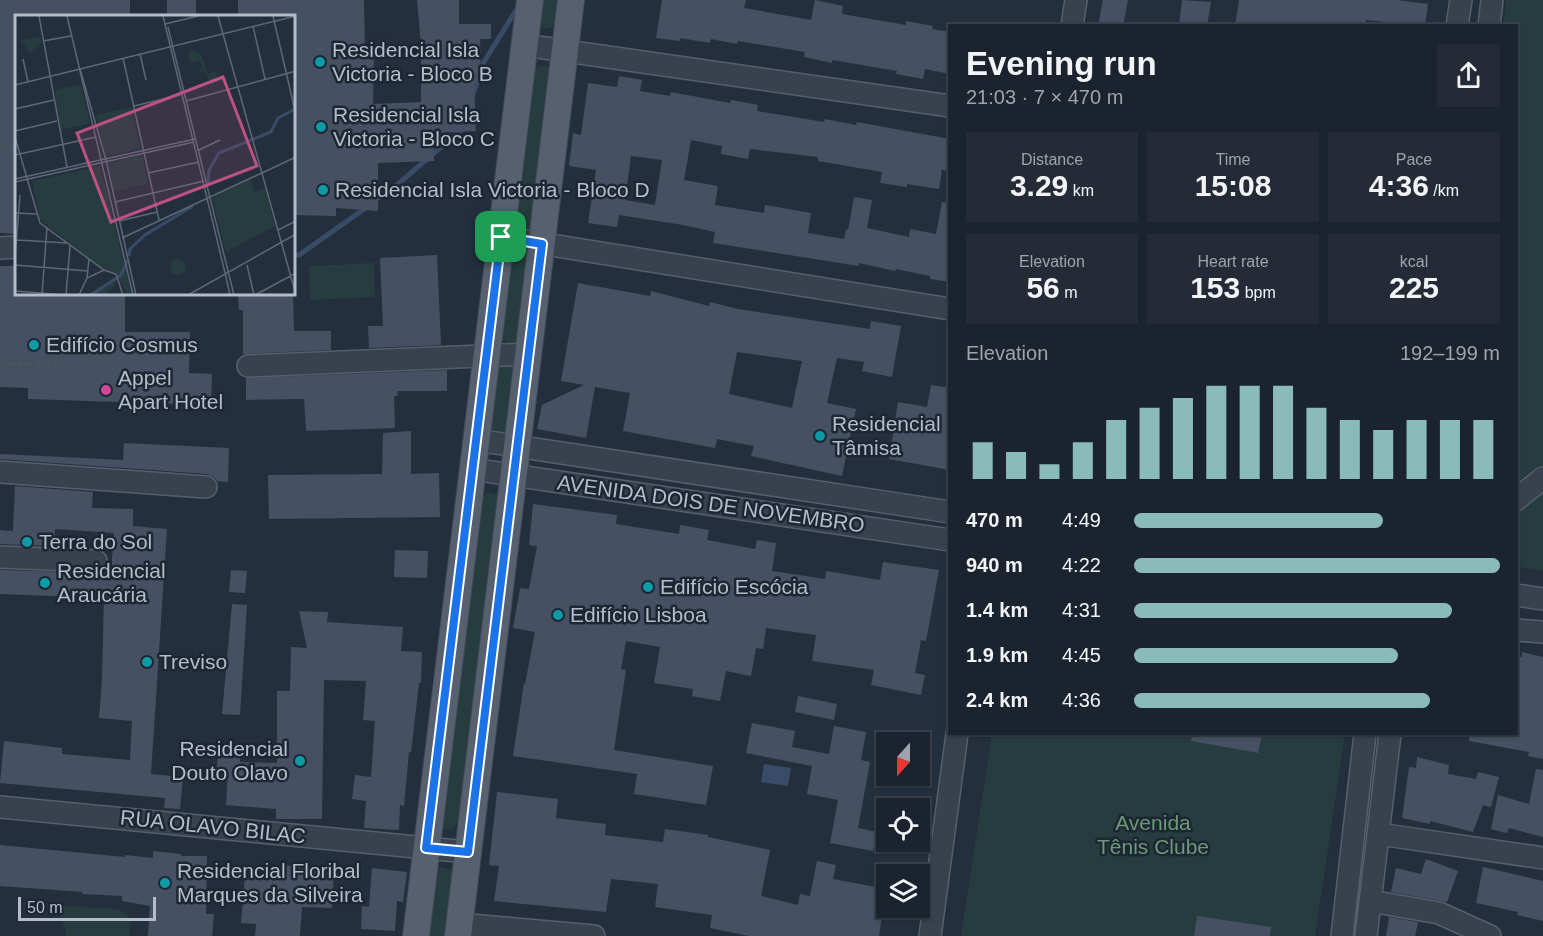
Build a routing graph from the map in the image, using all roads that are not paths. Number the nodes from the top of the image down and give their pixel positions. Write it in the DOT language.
graph roads {
  1 [pos="530,0"];
  2 [pos="571,0"];
  3 [pos="1076,0"];
  4 [pos="1461,0"];
  5 [pos="1492,0"];
  6 [pos="1072,24"];
  7 [pos="1457,24"];
  8 [pos="1489,24"];
  9 [pos="524,45"];
  10 [pos="565,51"];
  11 [pos="948,106"];
  12 [pos="501,237"];
  13 [pos="542,244"];
  14 [pos="15,247"];
  15 [pos="0,248"];
  16 [pos="948,309"];
  17 [pos="529,354"];
  18 [pos="486,356"];
  19 [pos="248,366"];
  20 [pos="476,440"];
  21 [pos="518,446"];
  22 [pos="472,469"];
  23 [pos="0,472"];
  24 [pos="515,475"];
  25 [pos="1543,478"];
  26 [pos="206,487"];
  27 [pos="1518,498"];
  28 [pos="948,512"];
  29 [pos="948,540"];
  30 [pos="0,557"];
  31 [pos="96,561"];
  32 [pos="1518,596"];
  33 [pos="1543,599"];
  34 [pos="1518,630"];
  35 [pos="1543,633"];
  36 [pos="957,735"];
  37 [pos="1365,735"];
  38 [pos="1390,735"];
  39 [pos="0,807"];
  40 [pos="1379,834"];
  41 [pos="426,848"];
  42 [pos="468,852"];
  43 [pos="1543,858"];
  44 [pos="1370,901"];
  45 [pos="459,930"];
  46 [pos="416,936"];
  47 [pos="594,936"];
  48 [pos="930,936"];
  49 [pos="1342,936"];
  50 [pos="1366,936"];
  51 [pos="1490,936"];
  1 -- 9 [label="main road"];
  2 -- 10 [label="main road"];
  3 -- 6 [label="street"];
  4 -- 7 [label="street"];
  5 -- 8 [label="street"];
  9 -- 10 [label="street"];
  9 -- 12 [label="main road"];
  10 -- 11 [label="street"];
  10 -- 13 [label="main road"];
  12 -- 13 [label="street"];
  12 -- 18 [label="main road"];
  13 -- 16 [label="street"];
  13 -- 17 [label="main road"];
  14 -- 15 [label="street"];
  17 -- 18 [label="street"];
  17 -- 21 [label="main road"];
  18 -- 19 [label="street"];
  18 -- 20 [label="main road"];
  20 -- 21 [label="street, AVENIDA DOIS DE NOVEMBRO"];
  20 -- 22 [label="main road"];
  21 -- 24 [label="main road"];
  21 -- 28 [label="street, AVENIDA DOIS DE NOVEMBRO"];
  22 -- 24 [label="street, AVENIDA DOIS DE NOVEMBRO"];
  22 -- 41 [label="main road"];
  23 -- 26 [label="street"];
  24 -- 29 [label="street, AVENIDA DOIS DE NOVEMBRO"];
  24 -- 42 [label="main road"];
  25 -- 27 [label="street"];
  30 -- 31 [label="street"];
  32 -- 33 [label="street"];
  34 -- 35 [label="street"];
  36 -- 48 [label="street"];
  37 -- 49 [label="street"];
  38 -- 40 [label="street"];
  39 -- 41 [label="street, RUA OLAVO BILAC"];
  40 -- 43 [label="street"];
  40 -- 44 [label="street"];
  41 -- 42 [label="street, RUA OLAVO BILAC"];
  41 -- 46 [label="main road"];
  42 -- 45 [label="main road"];
  44 -- 50 [label="street"];
  44 -- 51 [label="street"];
  45 -- 47 [label="street"];
}
